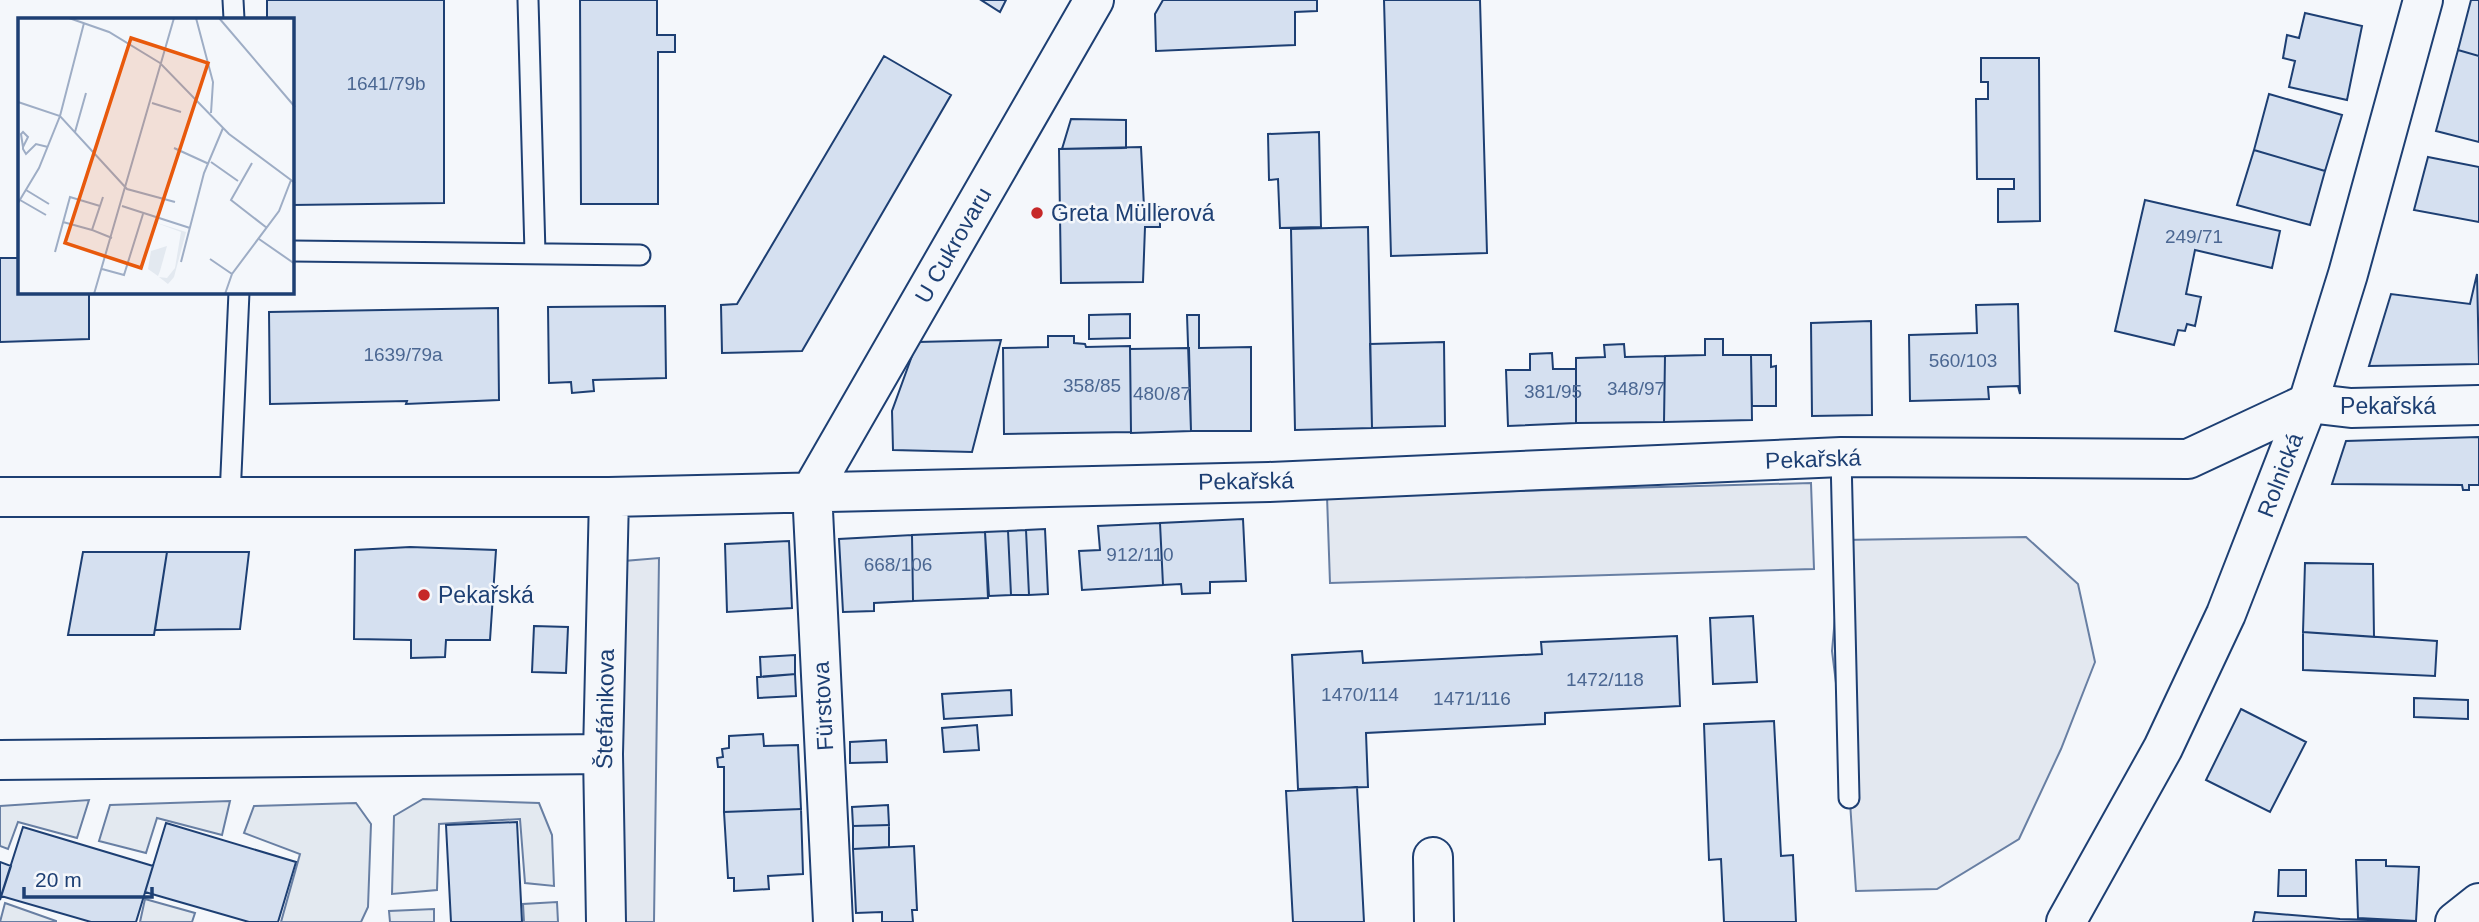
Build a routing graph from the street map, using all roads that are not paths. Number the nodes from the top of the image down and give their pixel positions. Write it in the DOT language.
graph roads {
  1 [pos="233,0"];
  2 [pos="528,0"];
  3 [pos="1094,0"];
  4 [pos="2423,0"];
  5 [pos="234,18"];
  6 [pos="294,251"];
  7 [pos="535,253"];
  8 [pos="640,255"];
  9 [pos="239,294"];
  10 [pos="2308,403"];
  11 [pos="2479,405"];
  12 [pos="1841,457"];
  13 [pos="812,491"];
  14 [pos="609,496"];
  15 [pos="0,497"];
  16 [pos="230,497"];
  17 [pos="603,754"];
  18 [pos="0,761"];
  19 [pos="1849,798"];
  20 [pos="1433,857"];
  21 [pos="2479,903"];
  22 [pos="606,922"];
  23 [pos="833,922"];
  24 [pos="1434,922"];
  25 [pos="2066,922"];
  26 [pos="2455,922"];
  1 -- 5 [label="lane"];
  2 -- 7 [label="lane"];
  3 -- 13 [label="street, U Cukrovaru"];
  4 -- 10 [label="street, Rolnická"];
  6 -- 7 [label="lane"];
  7 -- 8 [label="lane"];
  9 -- 16 [label="lane"];
  10 -- 11 [label="street, Pekařská"];
  10 -- 12 [label="street, Pekařská"];
  10 -- 25 [label="street, Rolnická"];
  12 -- 13 [label="street, Pekařská"];
  12 -- 19 [label="lane"];
  13 -- 14 [label="street, Pekařská"];
  13 -- 23 [label="street, Fürstova"];
  14 -- 16 [label="street, Pekařská"];
  14 -- 17 [label="street, Štefánikova"];
  15 -- 16 [label="street, Pekařská"];
  17 -- 18 [label="street"];
  17 -- 22 [label="street, Štefánikova"];
  20 -- 24 [label="street"];
  21 -- 26 [label="street"];
}
